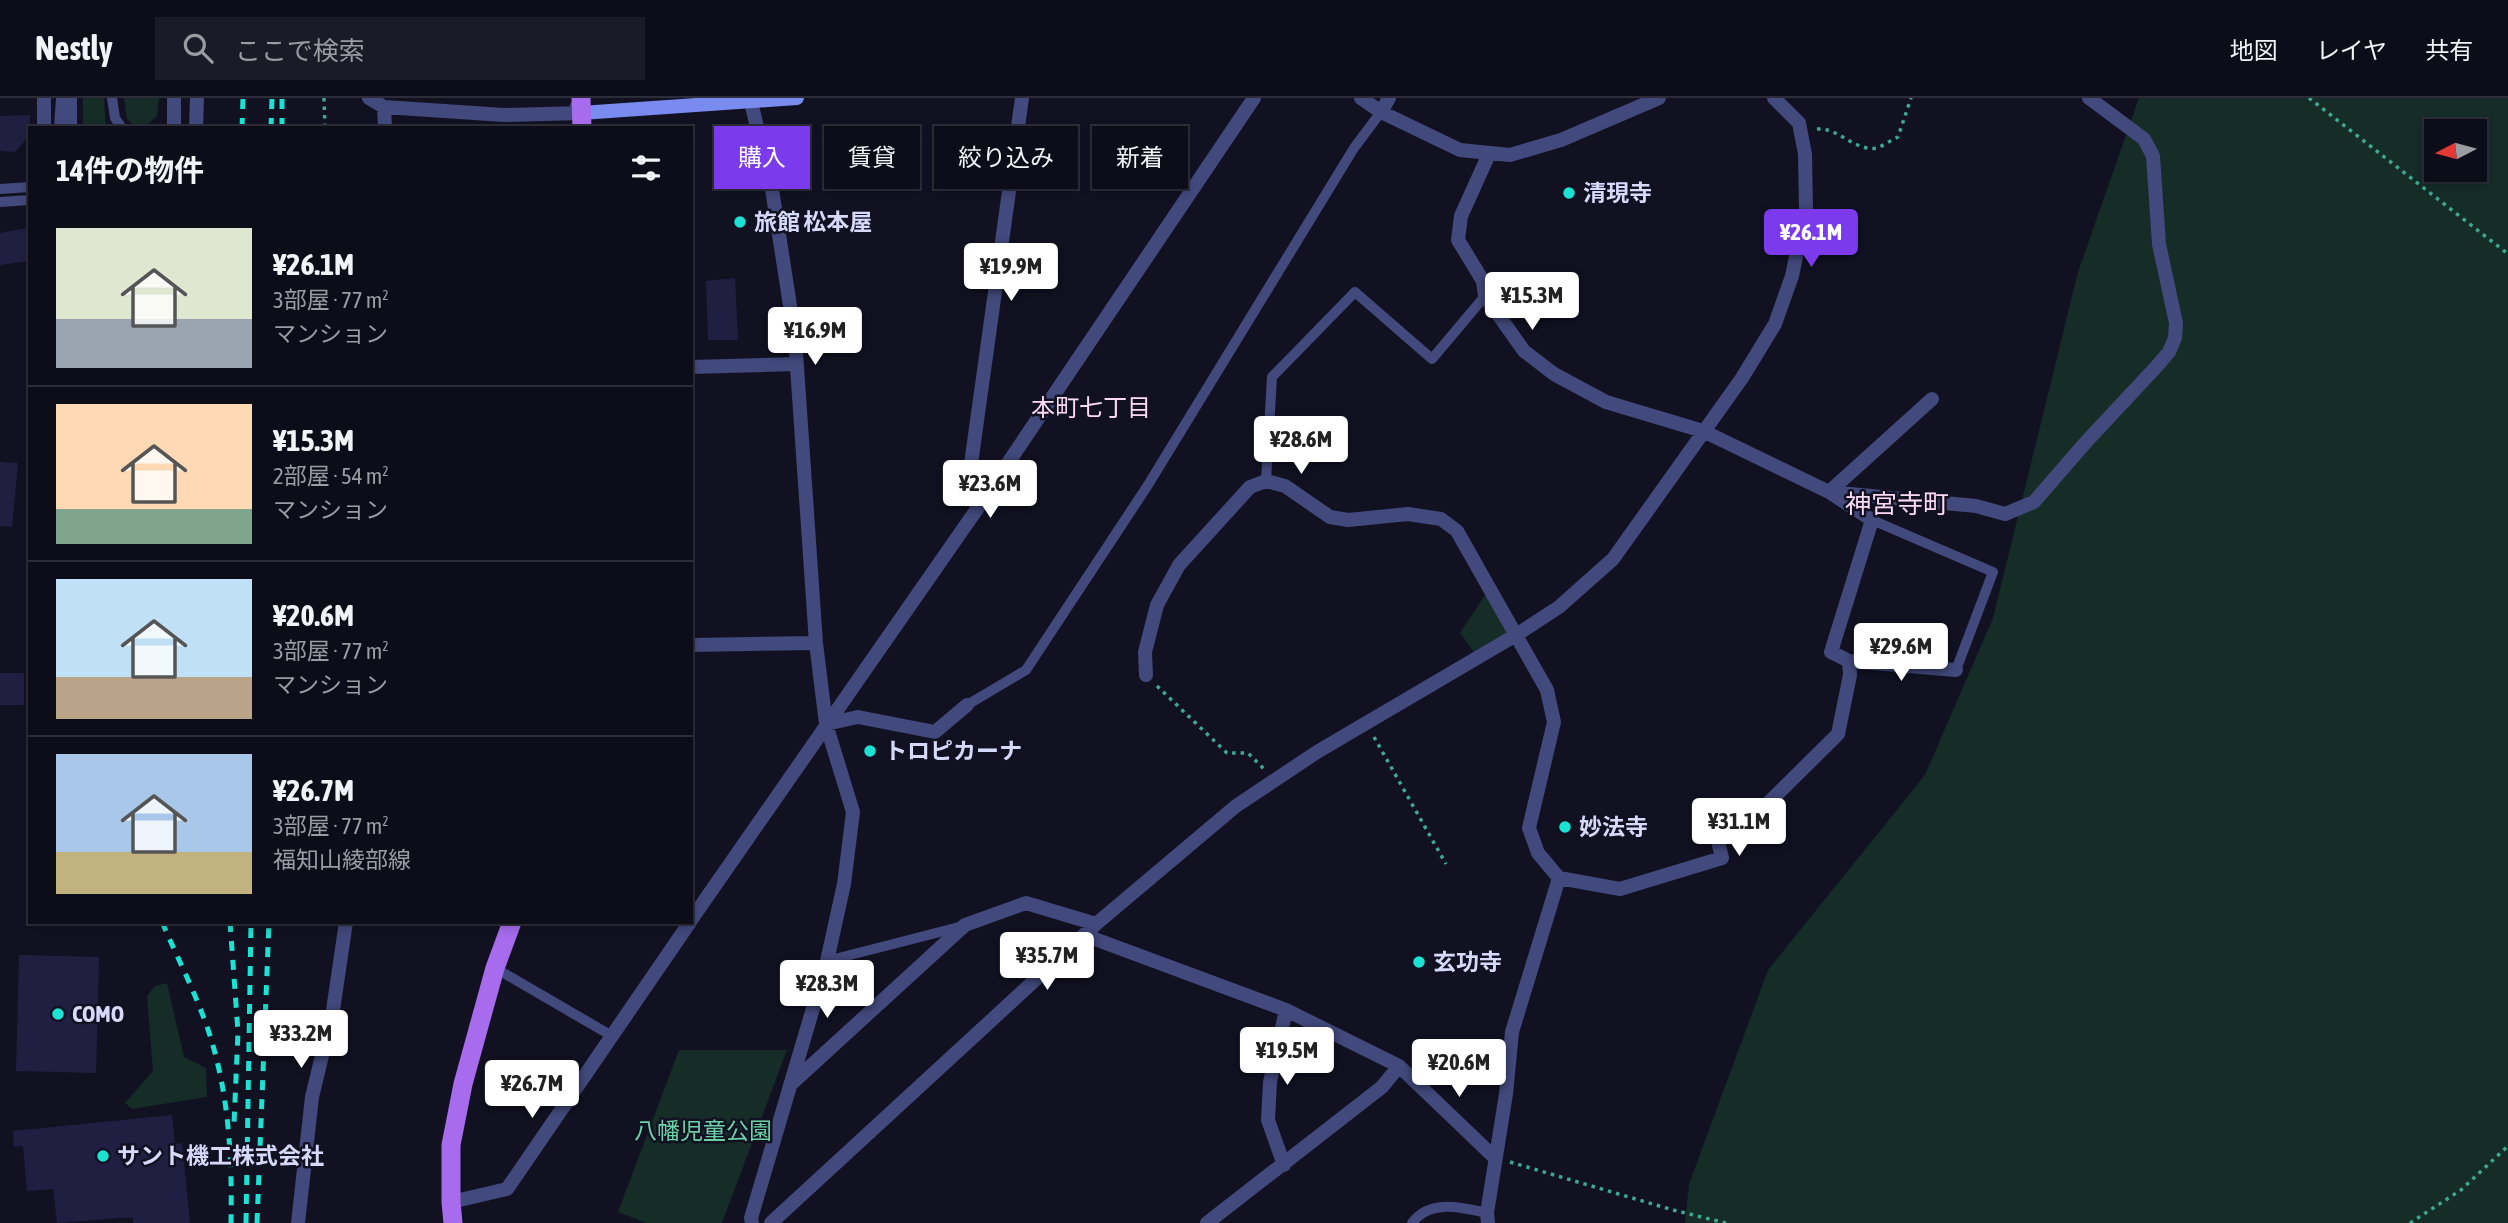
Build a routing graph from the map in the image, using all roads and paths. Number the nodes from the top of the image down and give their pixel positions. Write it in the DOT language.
graph roads {
  1 [pos="44,98"];
  2 [pos="62,98"];
  3 [pos="72,98"];
  4 [pos="112,98"];
  5 [pos="167,98"];
  6 [pos="174,98"];
  7 [pos="197,98"];
  8 [pos="324,98"];
  9 [pos="369,98"];
  10 [pos="421,98"];
  11 [pos="797,98"];
  12 [pos="1022,98"];
  13 [pos="1254,98"];
  14 [pos="1361,98"];
  15 [pos="1389,98"];
  16 [pos="1659,98"];
  17 [pos="1774,98"];
  18 [pos="1910,98"];
  19 [pos="2089,98"];
  20 [pos="2309,98"];
  21 [pos="750,100"];
  22 [pos="384,107"];
  23 [pos="579,109"];
  24 [pos="410,110"];
  25 [pos="1381,112"];
  26 [pos="44,126"];
  27 [pos="61,126"];
  28 [pos="72,126"];
  29 [pos="120,126"];
  30 [pos="168,126"];
  31 [pos="174,126"];
  32 [pos="196,126"];
  33 [pos="325,126"];
  34 [pos="385,126"];
  35 [pos="1801,131"];
  36 [pos="1489,153"];
  37 [pos="28,187"];
  38 [pos="0,189"];
  39 [pos="28,200"];
  40 [pos="0,202"];
  41 [pos="2508,254"];
  42 [pos="1485,296"];
  43 [pos="797,365"];
  44 [pos="693,367"];
  45 [pos="1932,399"];
  46 [pos="1703,431"];
  47 [pos="1266,481"];
  48 [pos="1829,492"];
  49 [pos="977,509"];
  50 [pos="1872,520"];
  51 [pos="1516,635"];
  52 [pos="816,643"];
  53 [pos="693,645"];
  54 [pos="1849,661"];
  55 [pos="1956,670"];
  56 [pos="1146,675"];
  57 [pos="967,705"];
  58 [pos="1366,723"];
  59 [pos="827,724"];
  60 [pos="1275,780"];
  61 [pos="1446,864"];
  62 [pos="1559,878"];
  63 [pos="693,918"];
  64 [pos="1096,923"];
  65 [pos="346,924"];
  66 [pos="511,924"];
  67 [pos="689,924"];
  68 [pos="965,925"];
  69 [pos="1084,934"];
  70 [pos="827,961"];
  71 [pos="495,968"];
  72 [pos="1286,1010"];
  73 [pos="612,1036"];
  74 [pos="1399,1066"];
  75 [pos="789,1086"];
  76 [pos="2508,1146"];
  77 [pos="1494,1157"];
  78 [pos="1284,1165"];
  79 [pos="451,1202"];
  80 [pos="1488,1218"];
  81 [pos="750,1221"];
  82 [pos="298,1223"];
  83 [pos="453,1223"];
  84 [pos="771,1223"];
  85 [pos="1207,1223"];
  86 [pos="1412,1223"];
  87 [pos="1726,1223"];
  88 [pos="2410,1223"];
  1 -- 26 [label="street"];
  2 -- 27 [label="street"];
  3 -- 28 [label="lane"];
  4 -- 29 [label="lane"];
  5 -- 30 [label="lane"];
  6 -- 31 [label="street"];
  7 -- 32 [label="street"];
  8 -- 33 [label="path"];
  9 -- 22 [label="street"];
  10 -- 24 [label="street"];
  11 -- 21 [label="main road"];
  12 -- 49 [label="street"];
  13 -- 49 [label="street"];
  14 -- 25 [label="street"];
  15 -- 25 [label="street"];
  16 -- 36 [label="street"];
  17 -- 35 [label="street"];
  18 -- 35 [label="path"];
  19 -- 48 [label="street"];
  20 -- 41 [label="path"];
  21 -- 23 [label="main road"];
  21 -- 43 [label="street"];
  22 -- 24 [label="street"];
  22 -- 34 [label="street"];
  23 -- 24 [label="street"];
  25 -- 36 [label="street"];
  25 -- 57 [label="lane"];
  35 -- 46 [label="street"];
  36 -- 42 [label="street"];
  37 -- 38 [label="lane"];
  39 -- 40 [label="lane"];
  42 -- 46 [label="street"];
  42 -- 47 [label="lane"];
  43 -- 44 [label="street"];
  43 -- 52 [label="street"];
  45 -- 48 [label="street"];
  46 -- 48 [label="street"];
  46 -- 51 [label="street"];
  47 -- 51 [label="street"];
  47 -- 56 [label="street"];
  48 -- 50 [label="street"];
  49 -- 59 [label="street"];
  50 -- 54 [label="street"];
  50 -- 55 [label="lane"];
  51 -- 58 [label="street"];
  51 -- 62 [label="street"];
  52 -- 53 [label="street"];
  52 -- 59 [label="street"];
  54 -- 55 [label="street"];
  54 -- 62 [label="street"];
  56 -- 60 [label="path"];
  57 -- 59 [label="street"];
  58 -- 60 [label="street"];
  58 -- 61 [label="path"];
  59 -- 63 [label="street"];
  59 -- 70 [label="street"];
  60 -- 64 [label="street"];
  62 -- 77 [label="street"];
  64 -- 68 [label="street"];
  64 -- 69 [label="street"];
  65 -- 82 [label="street"];
  66 -- 71 [label="main road"];
  67 -- 73 [label="street"];
  68 -- 70 [label="lane"];
  68 -- 75 [label="street"];
  69 -- 72 [label="street"];
  69 -- 84 [label="street"];
  70 -- 75 [label="street"];
  71 -- 73 [label="lane"];
  71 -- 79 [label="main road"];
  72 -- 74 [label="street"];
  72 -- 78 [label="street"];
  73 -- 79 [label="street"];
  74 -- 77 [label="street"];
  74 -- 78 [label="street"];
  75 -- 81 [label="street"];
  76 -- 88 [label="path"];
  77 -- 80 [label="street"];
  77 -- 87 [label="path"];
  78 -- 85 [label="street"];
  79 -- 83 [label="main road"];
  80 -- 86 [label="lane"];
}
